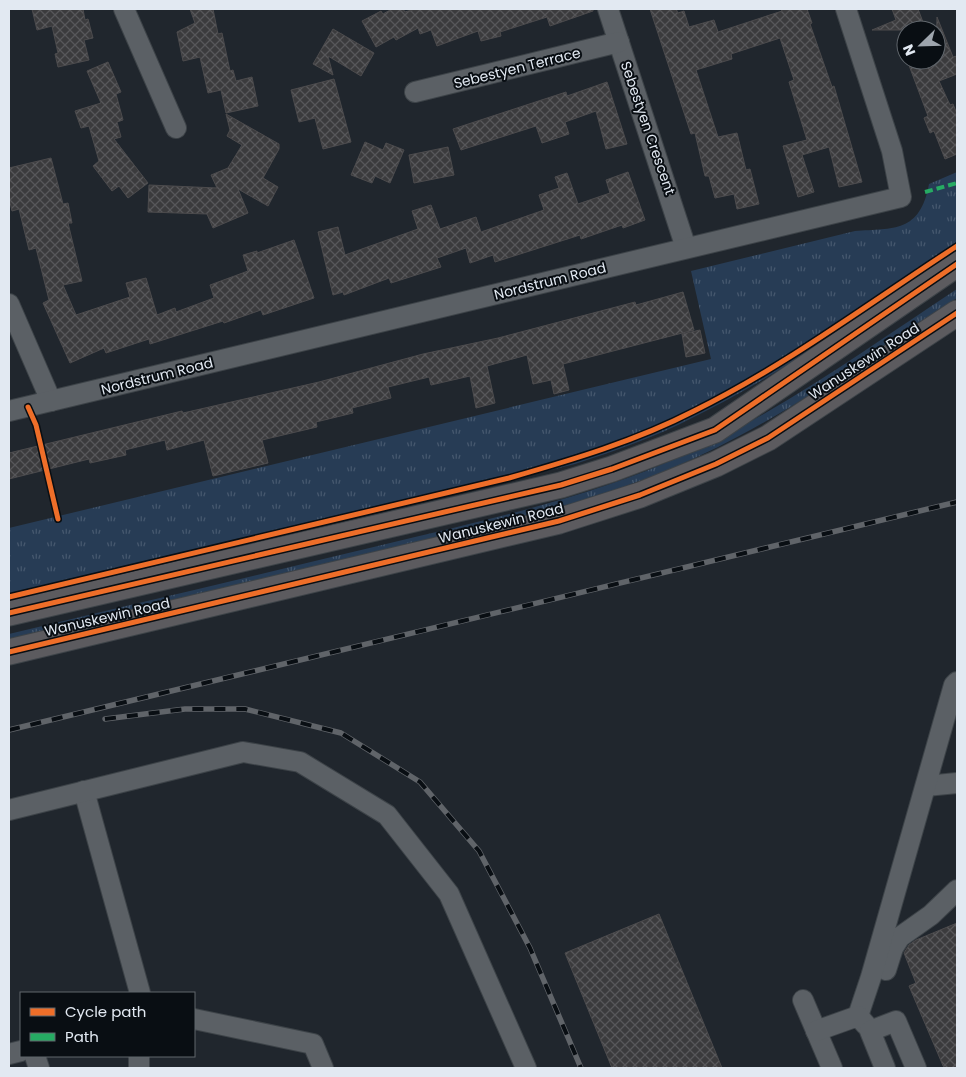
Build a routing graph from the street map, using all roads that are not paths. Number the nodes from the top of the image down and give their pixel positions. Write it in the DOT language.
graph roads {
  1 [pos="124,9"];
  2 [pos="608,9"];
  3 [pos="846,9"];
  4 [pos="619,42"];
  5 [pos="415,92"];
  6 [pos="176,128"];
  7 [pos="686,248"];
  8 [pos="957,264"];
  9 [pos="9,304"];
  10 [pos="957,313"];
  11 [pos="51,401"];
  12 [pos="9,411"];
  13 [pos="9,613"];
  14 [pos="9,652"];
  15 [pos="957,682"];
  16 [pos="957,782"];
  17 [pos="926,786"];
  18 [pos="84,792"];
  19 [pos="9,810"];
  20 [pos="957,890"];
  21 [pos="140,992"];
  22 [pos="865,996"];
  23 [pos="803,1000"];
  24 [pos="195,1019"];
  25 [pos="864,1023"];
  26 [pos="816,1031"];
  27 [pos="323,1068"];
  28 [pos="526,1068"];
  29 [pos="832,1068"];
  30 [pos="886,1068"];
  31 [pos="916,1068"];
  1 -- 6 [label="street"];
  2 -- 4 [label="street, Sebestyen Crescent"];
  3 -- 7 [label="street, Nordstrum Road"];
  4 -- 5 [label="street, Sebestyen Terrace"];
  4 -- 7 [label="street, Sebestyen Crescent"];
  7 -- 11 [label="street, Nordstrum Road"];
  8 -- 13 [label="main road, Wanuskewin Road"];
  9 -- 11 [label="street"];
  10 -- 14 [label="main road, Wanuskewin Road"];
  11 -- 12 [label="street, Nordstrum Road"];
  15 -- 17 [label="street"];
  16 -- 17 [label="street"];
  17 -- 22 [label="street"];
  18 -- 19 [label="street"];
  18 -- 21 [label="street"];
  18 -- 28 [label="street"];
  20 -- 22 [label="street"];
  22 -- 25 [label="street"];
  23 -- 26 [label="street"];
  24 -- 27 [label="street"];
  25 -- 26 [label="street"];
  25 -- 30 [label="street"];
  25 -- 31 [label="street"];
  26 -- 29 [label="street"];
}
